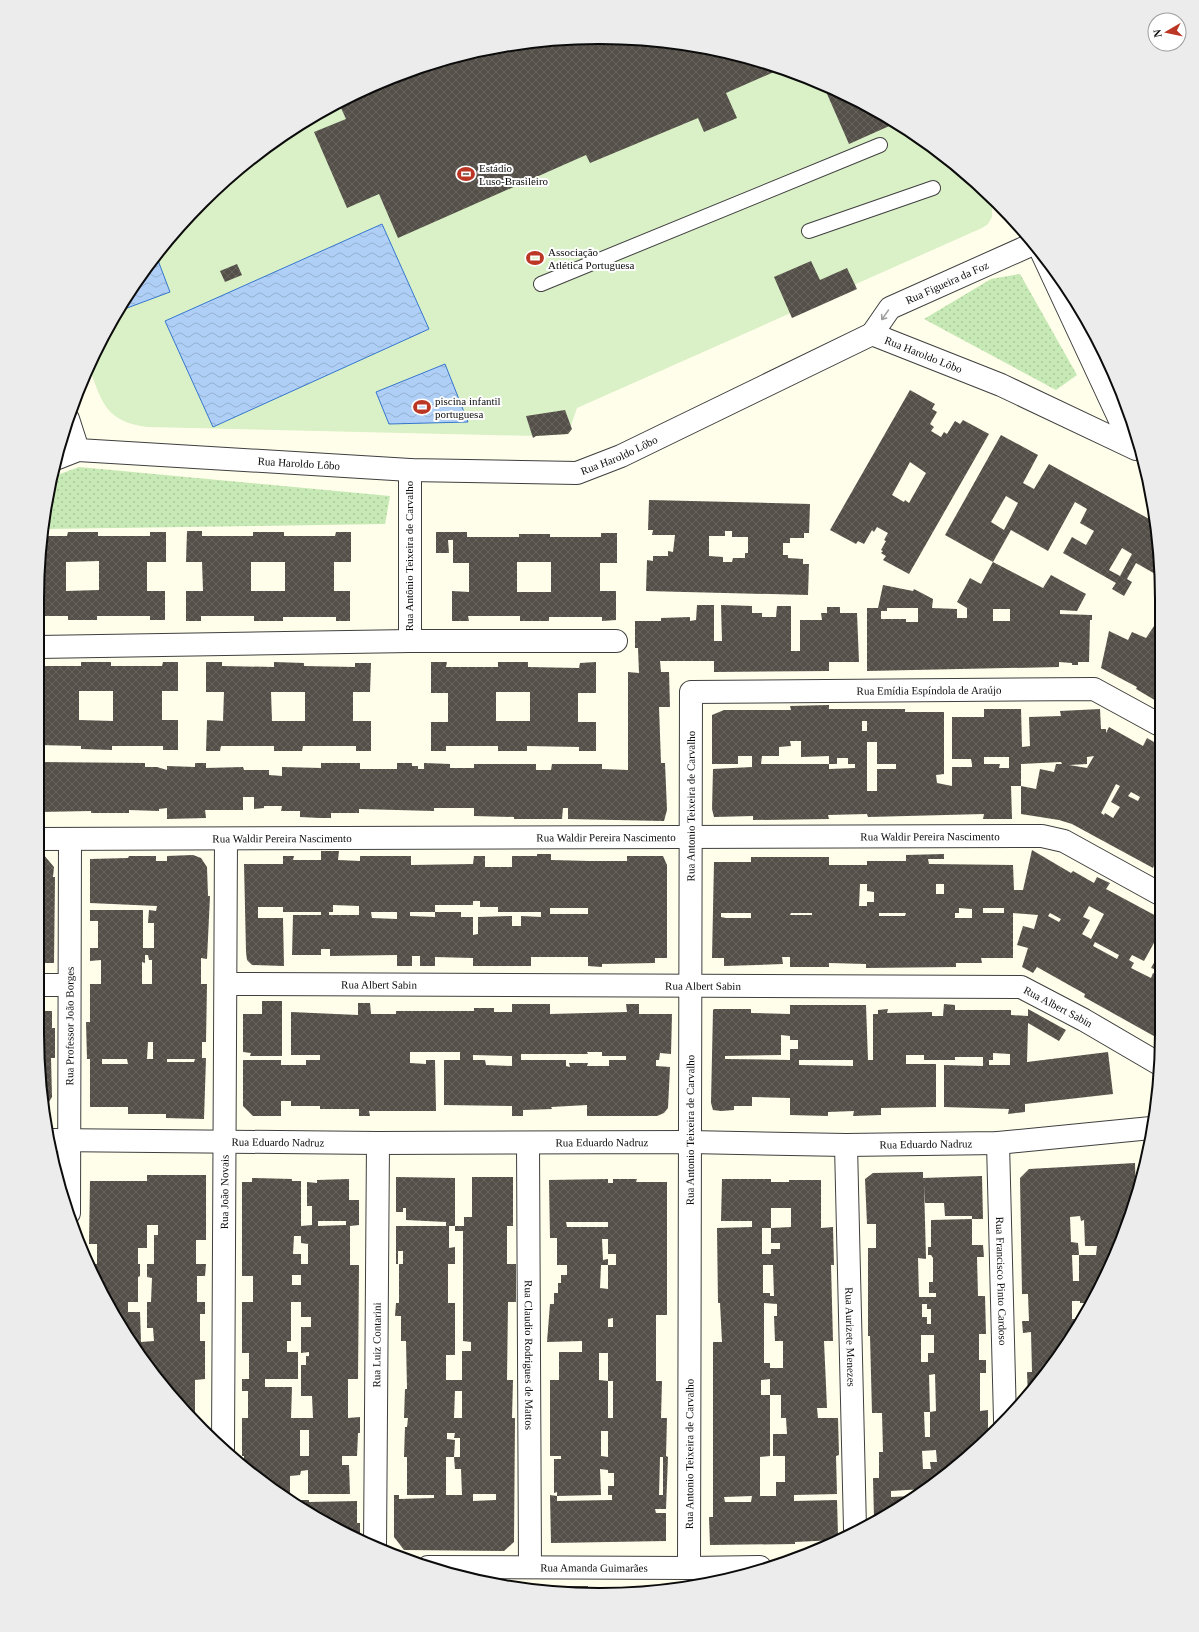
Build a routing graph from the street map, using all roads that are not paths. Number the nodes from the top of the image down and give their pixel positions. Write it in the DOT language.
graph roads {
  1 [pos="880,145"];
  2 [pos="933,188"];
  3 [pos="809,231"];
  4 [pos="1028,246"];
  5 [pos="541,284"];
  6 [pos="1058,287"];
  7 [pos="872,334"];
  8 [pos="71,428"];
  9 [pos="1133,444"];
  10 [pos="1134,447"];
  11 [pos="78,450"];
  12 [pos="63,455"];
  13 [pos="410,470"];
  14 [pos="410,641"];
  15 [pos="616,642"];
  16 [pos="44,647"];
  17 [pos="691,692"];
  18 [pos="1155,722"];
  19 [pos="690,837"];
  20 [pos="44,839"];
  21 [pos="70,839"];
  22 [pos="226,840"];
  23 [pos="1155,891"];
  24 [pos="226,984"];
  25 [pos="44,985"];
  26 [pos="70,985"];
  27 [pos="690,987"];
  28 [pos="1154,1061"];
  29 [pos="1146,1129"];
  30 [pos="60,1140"];
  31 [pos="224,1142"];
  32 [pos="689,1142"];
  33 [pos="378,1143"];
  34 [pos="528,1143"];
  35 [pos="998,1143"];
  36 [pos="846,1145"];
  37 [pos="66,1185"];
  38 [pos="1005,1412"];
  39 [pos="223,1440"];
  40 [pos="855,1526"];
  41 [pos="375,1541"];
  42 [pos="449,1567"];
  43 [pos="530,1567"];
  44 [pos="749,1567"];
  45 [pos="689,1568"];
  1 -- 5 [label="lane"];
  2 -- 3 [label="lane"];
  4 -- 7 [label="street, Rua Figueira da Foz, one-way"];
  6 -- 9 [label="street"];
  7 -- 10 [label="street, Rua Haroldo Lôbo"];
  7 -- 13 [label="street, Rua Haroldo Lôbo"];
  8 -- 11 [label="street"];
  11 -- 12 [label="street, Rua Haroldo Lôbo"];
  11 -- 13 [label="street, Rua Haroldo Lôbo"];
  13 -- 14 [label="street, Rua Antônio Teixeira de Carvalho"];
  14 -- 15 [label="street"];
  14 -- 16 [label="street"];
  17 -- 18 [label="street, Rua Emídia Espíndola de Araújo"];
  17 -- 19 [label="street, Rua Antonio Teixeira de Carvalho"];
  19 -- 22 [label="street, Rua Waldir Pereira Nascimento"];
  19 -- 23 [label="street, Rua Waldir Pereira Nascimento"];
  19 -- 27 [label="street, Rua Antonio Teixeira de Carvalho"];
  20 -- 21 [label="street, Rua Waldir Pereira Nascimento"];
  21 -- 22 [label="street, Rua Waldir Pereira Nascimento"];
  21 -- 26 [label="street, Rua Professor João Borges"];
  22 -- 24 [label="street, Rua João Novais"];
  24 -- 27 [label="street, Rua Albert Sabin"];
  24 -- 31 [label="street, Rua João Novais"];
  25 -- 26 [label="street"];
  26 -- 30 [label="street, Rua Professor João Borges"];
  27 -- 28 [label="street, Rua Albert Sabin"];
  27 -- 32 [label="street, Rua Antonio Teixeira de Carvalho"];
  29 -- 35 [label="street, Rua Eduardo Nadruz"];
  30 -- 31 [label="street, Rua Eduardo Nadruz"];
  30 -- 37 [label="street, Rua Professor João Borges"];
  31 -- 33 [label="street, Rua Eduardo Nadruz"];
  31 -- 39 [label="street, Rua João Novais"];
  32 -- 34 [label="street, Rua Eduardo Nadruz"];
  32 -- 36 [label="street, Rua Eduardo Nadruz"];
  32 -- 45 [label="street, Rua Antonio Teixeira de Carvalho"];
  33 -- 34 [label="street, Rua Eduardo Nadruz"];
  33 -- 41 [label="street, Rua Luiz Contarini"];
  34 -- 43 [label="street, Rua Claudio Rodrigues de Mattos"];
  35 -- 36 [label="street, Rua Eduardo Nadruz"];
  35 -- 38 [label="street, Rua Francisco Pinto Cardoso"];
  36 -- 40 [label="street, Rua Aurizete Menezes"];
  42 -- 43 [label="street, Rua Amanda Guimarães"];
  43 -- 45 [label="street, Rua Amanda Guimarães"];
  44 -- 45 [label="street, Rua Amanda Guimarães"];
}
